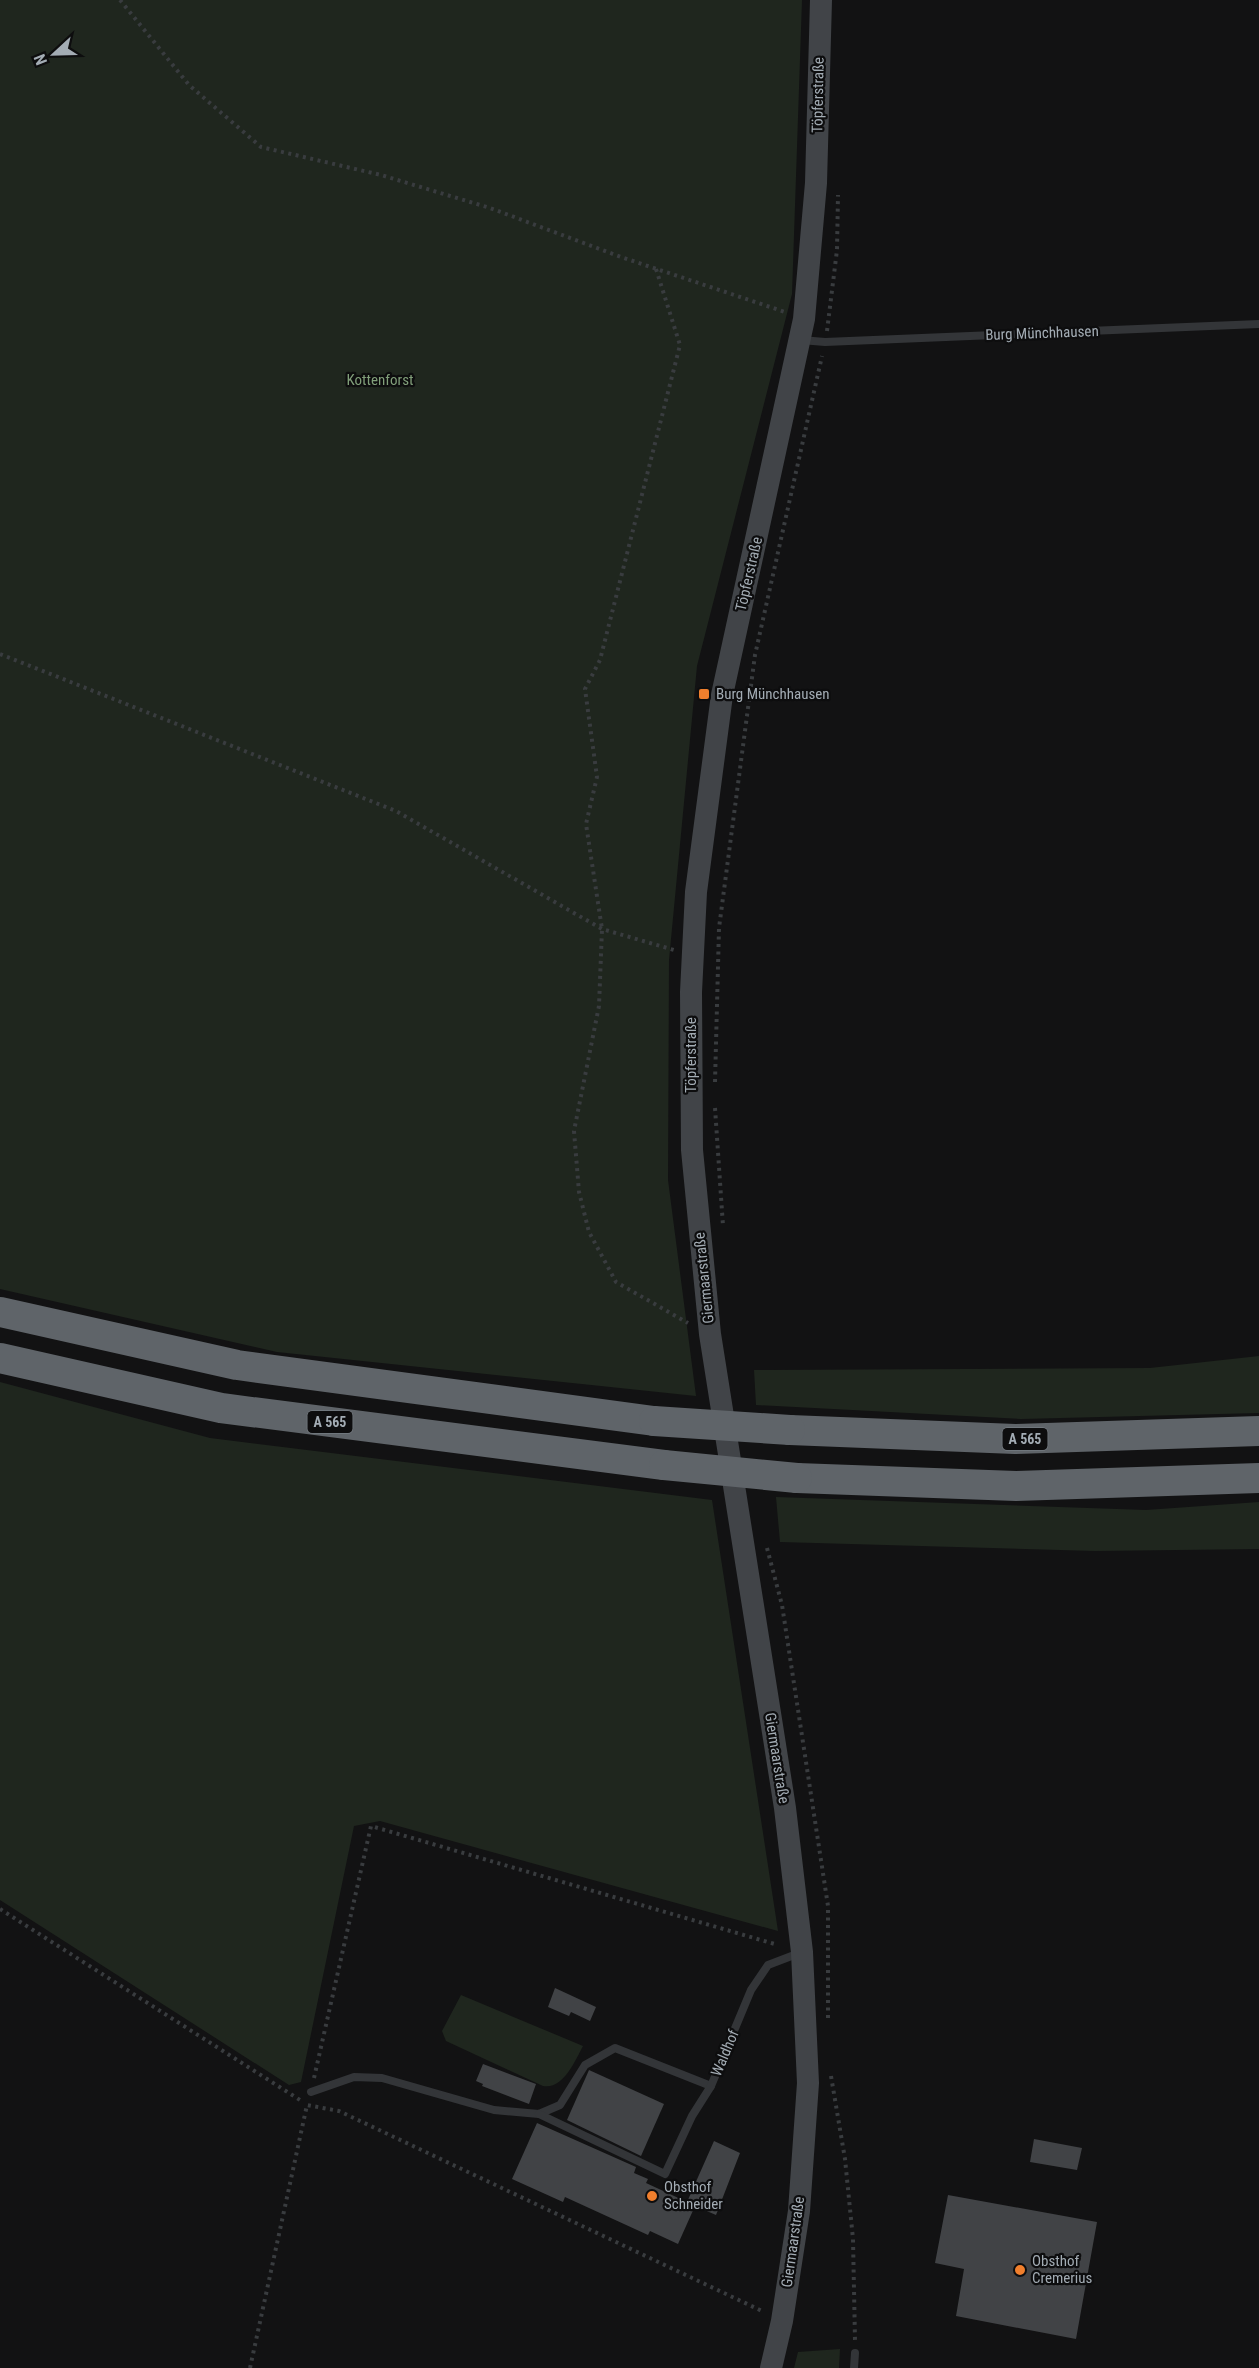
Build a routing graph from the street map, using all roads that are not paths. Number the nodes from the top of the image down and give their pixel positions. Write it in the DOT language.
graph roads {
  1 [pos="821,0"];
  2 [pos="1259,324"];
  3 [pos="802,329"];
  4 [pos="692,1150"];
  5 [pos="0,1312"];
  6 [pos="0,1358"];
  7 [pos="1259,1431"];
  8 [pos="1259,1478"];
  9 [pos="802,1952"];
  10 [pos="711,2086"];
  11 [pos="311,2092"];
  12 [pos="540,2114"];
  13 [pos="855,2353"];
  14 [pos="771,2368"];
  15 [pos="854,2368"];
  1 -- 3 [label="main road, Töpferstraße"];
  2 -- 3 [label="lane, Burg Münchhausen"];
  3 -- 4 [label="main road, Töpferstraße"];
  4 -- 9 [label="main road, Giermaarstraße"];
  5 -- 7 [label="highway, A 565, bridge"];
  6 -- 8 [label="highway, A 565, bridge"];
  9 -- 10 [label="lane, Waldhof"];
  9 -- 14 [label="main road, Giermaarstraße"];
  10 -- 12 [label="lane"];
  10 -- 12 [label="lane, Waldhof"];
  11 -- 12 [label="lane"];
  13 -- 15 [label="lane"];
}
